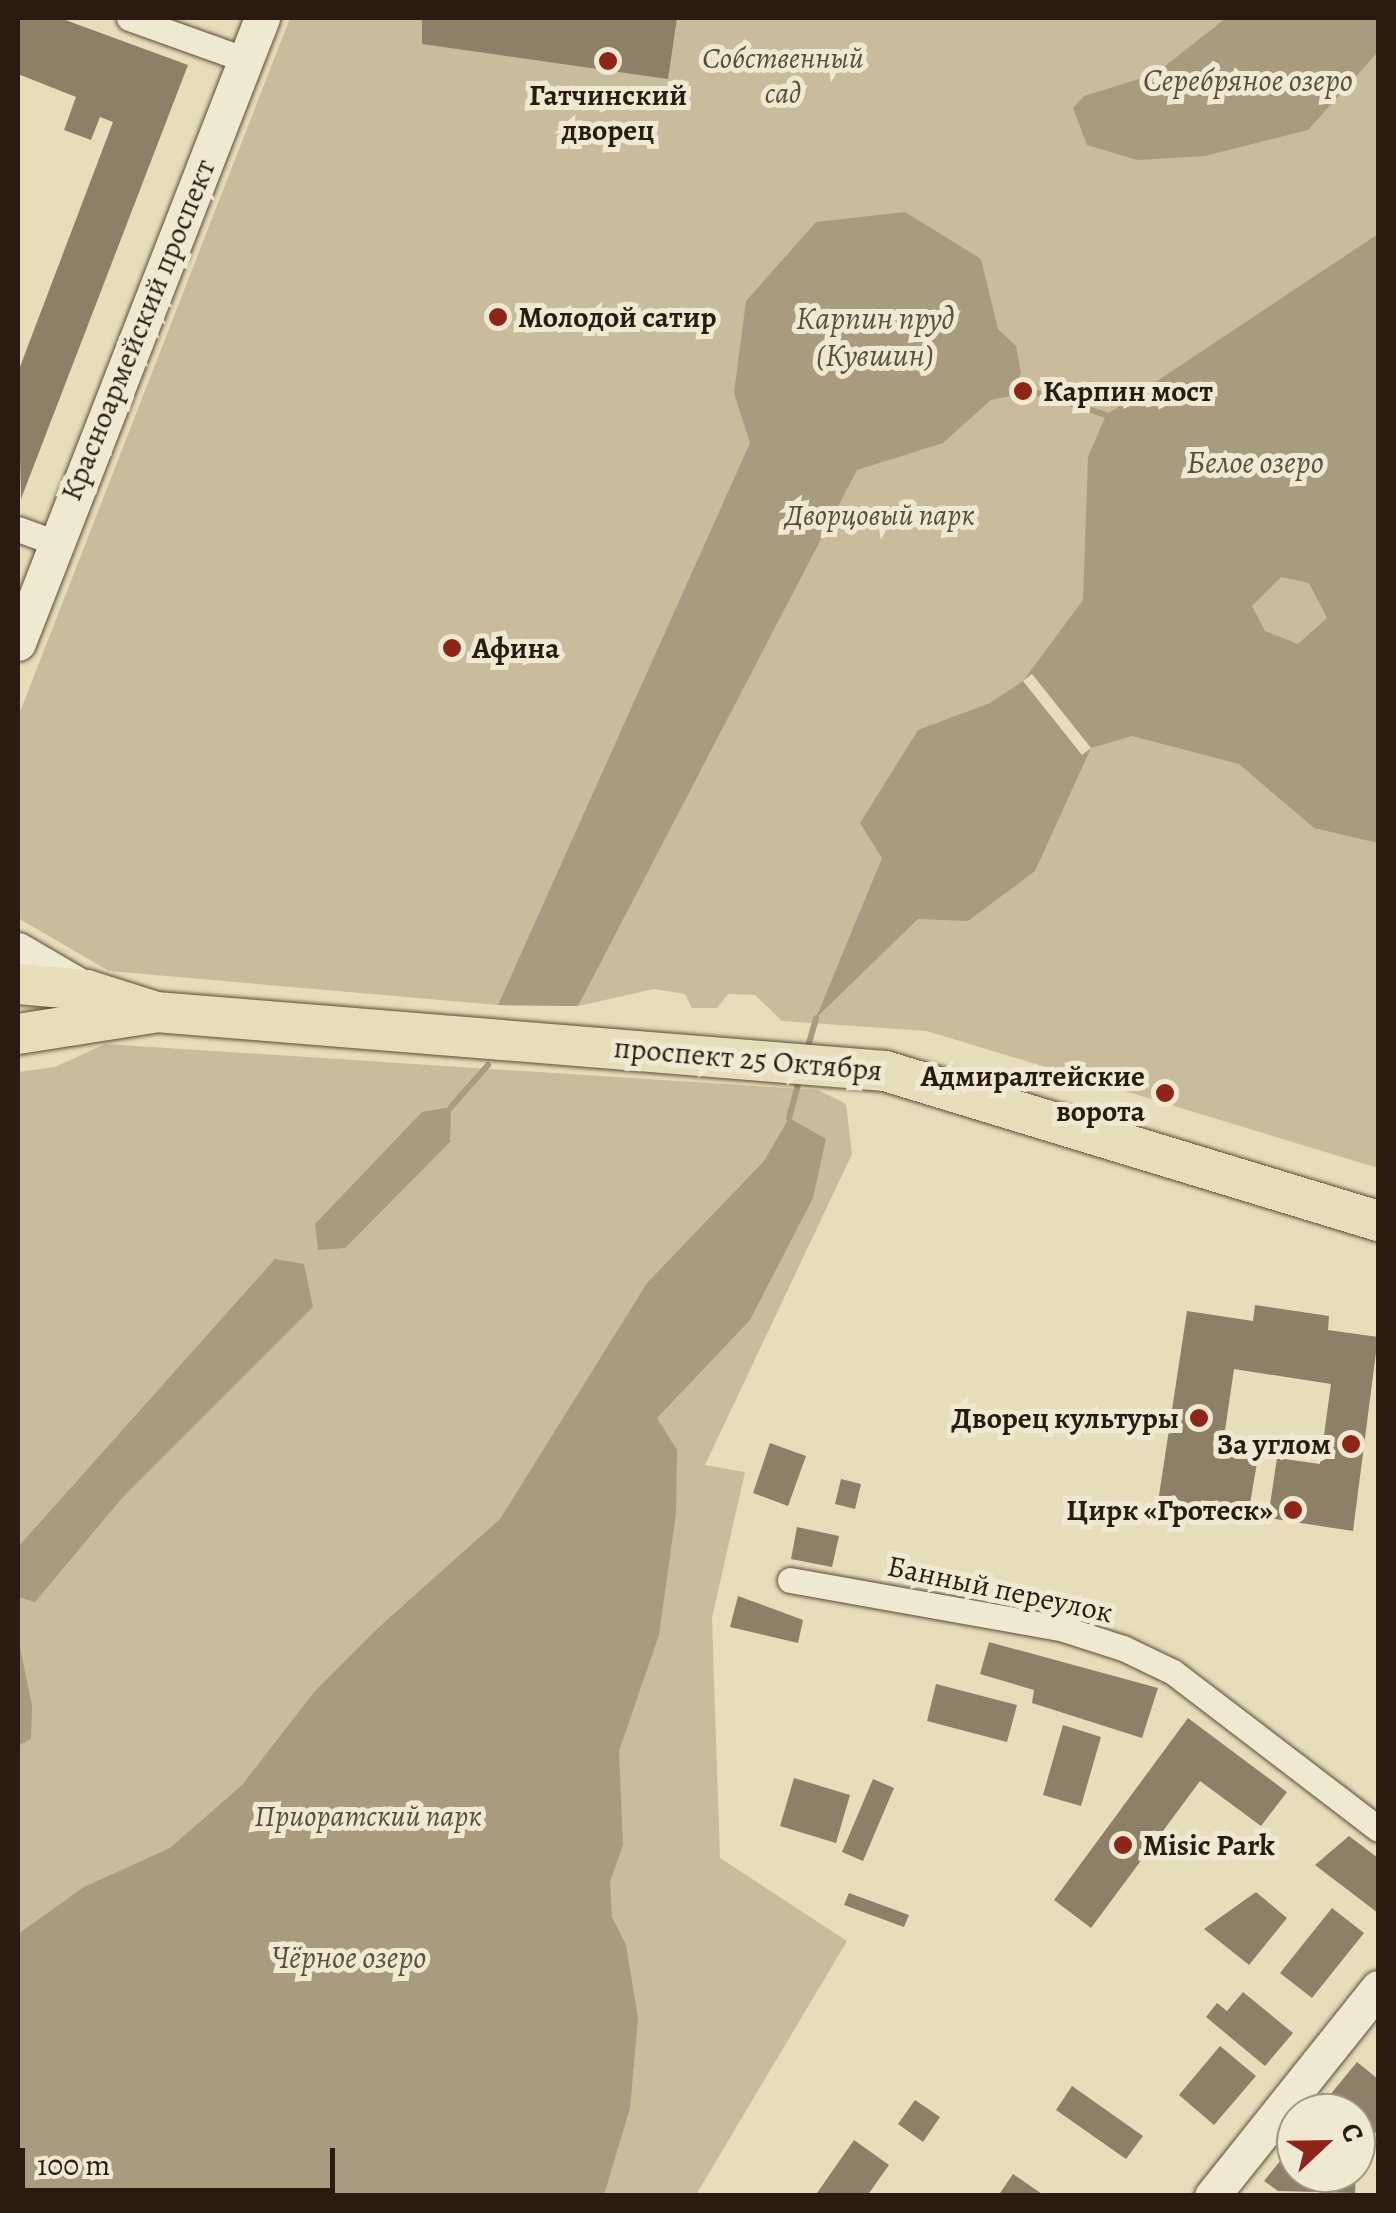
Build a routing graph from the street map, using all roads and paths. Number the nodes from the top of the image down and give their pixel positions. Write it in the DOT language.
graph roads {
  1 [pos="129,18"];
  2 [pos="262,18"];
  3 [pos="246,60"];
  4 [pos="18,528"];
  5 [pos="53,542"];
  6 [pos="18,644"];
  7 [pos="18,950"];
  8 [pos="18,984"];
  9 [pos="86,990"];
  10 [pos="156,1012"];
  11 [pos="18,1034"];
  12 [pos="1378,1220"];
  13 [pos="790,1580"];
  14 [pos="1378,1829"];
  15 [pos="1378,1988"];
  16 [pos="1212,2196"];
  1 -- 3 [label="street"];
  2 -- 3 [label="main road, Красноармейский проспект"];
  3 -- 5 [label="main road, Красноармейский проспект"];
  4 -- 5 [label="street"];
  5 -- 6 [label="main road, Красноармейский проспект"];
  7 -- 9 [label="main road"];
  8 -- 9 [label="main road"];
  9 -- 10 [label="main road"];
  10 -- 11 [label="main road"];
  10 -- 12 [label="main road, проспект 25 Октября"];
  13 -- 14 [label="street, Банный переулок"];
  15 -- 16 [label="main road"];
}
